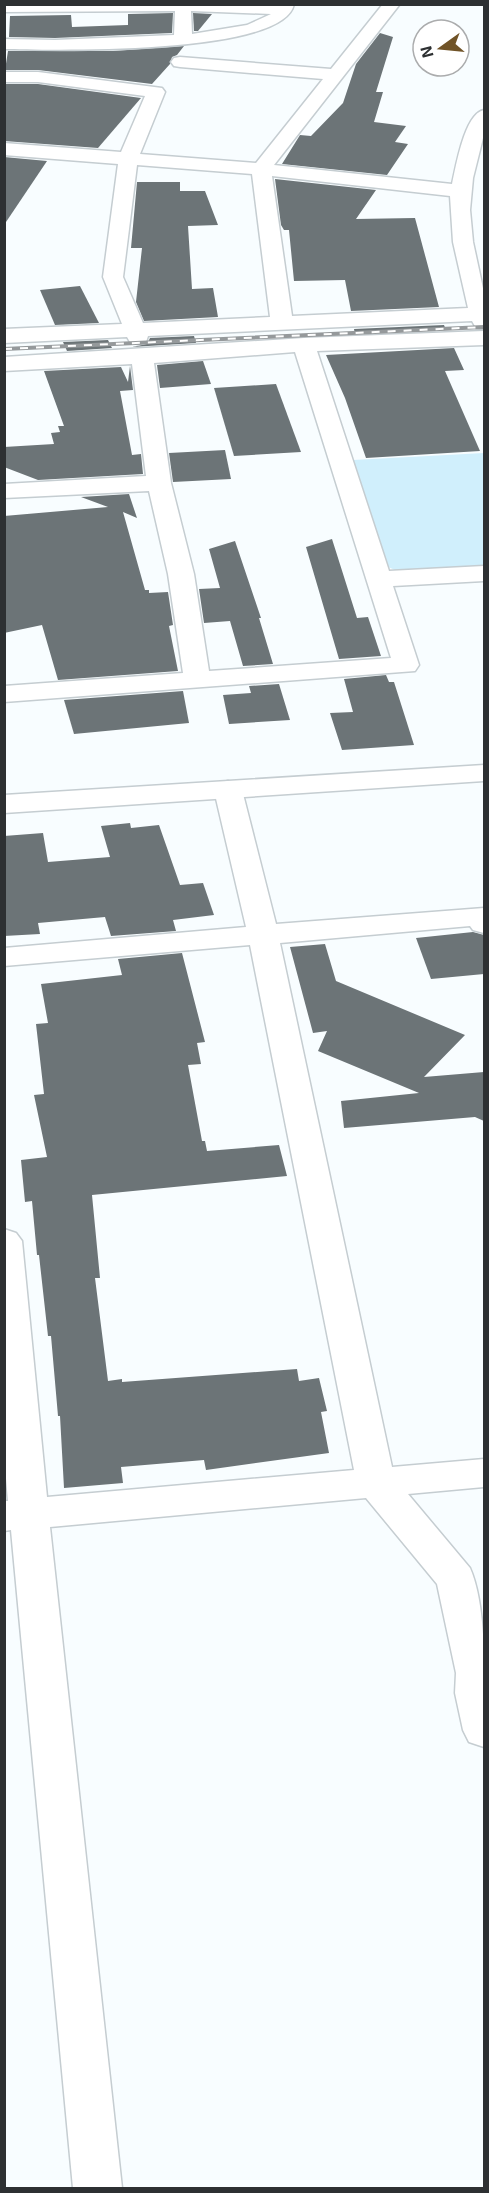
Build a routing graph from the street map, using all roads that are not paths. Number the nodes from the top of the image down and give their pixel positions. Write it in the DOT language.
graph roads {
  1 [pos="392,4"];
  2 [pos="183,6"];
  3 [pos="4,7"];
  4 [pos="286,7"];
  5 [pos="183,40"];
  6 [pos="4,44"];
  7 [pos="180,62"];
  8 [pos="337,75"];
  9 [pos="4,77"];
  10 [pos="156,92"];
  11 [pos="484,115"];
  12 [pos="4,149"];
  13 [pos="128,159"];
  14 [pos="261,169"];
  15 [pos="461,190"];
  16 [pos="483,317"];
  17 [pos="282,322"];
  18 [pos="4,336"];
  19 [pos="484,338"];
  20 [pos="140,345"];
  21 [pos="304,345"];
  22 [pos="4,364"];
  23 [pos="159,483"];
  24 [pos="4,490"];
  25 [pos="484,573"];
  26 [pos="379,579"];
  27 [pos="196,679"];
  28 [pos="4,694"];
  29 [pos="484,773"];
  30 [pos="228,790"];
  31 [pos="4,804"];
  32 [pos="484,924"];
  33 [pos="263,934"];
  34 [pos="4,957"];
  35 [pos="4,1241"];
  36 [pos="484,1473"];
  37 [pos="376,1483"];
  38 [pos="17,1515"];
  39 [pos="484,1730"];
  40 [pos="97,2188"];
  1 -- 8 [label="street"];
  2 -- 3 [label="street"];
  2 -- 4 [label="street"];
  2 -- 5 [label="street"];
  4 -- 5 [label="street"];
  5 -- 6 [label="street"];
  5 -- 7 [label="street"];
  7 -- 8 [label="street"];
  7 -- 10 [label="street"];
  8 -- 14 [label="street"];
  9 -- 10 [label="street"];
  10 -- 13 [label="street"];
  11 -- 15 [label="street"];
  12 -- 13 [label="street"];
  13 -- 14 [label="street"];
  13 -- 20 [label="street"];
  14 -- 15 [label="street"];
  14 -- 17 [label="street"];
  15 -- 16 [label="street"];
  16 -- 17 [label="street"];
  17 -- 20 [label="street"];
  18 -- 20 [label="street"];
  19 -- 21 [label="street"];
  20 -- 21 [label="street"];
  20 -- 22 [label="street"];
  20 -- 23 [label="street"];
  21 -- 26 [label="street"];
  23 -- 24 [label="street"];
  23 -- 27 [label="street"];
  25 -- 26 [label="street"];
  26 -- 27 [label="street"];
  27 -- 28 [label="street"];
  29 -- 30 [label="street"];
  30 -- 31 [label="street"];
  30 -- 33 [label="street"];
  32 -- 33 [label="street"];
  33 -- 34 [label="street"];
  33 -- 37 [label="street"];
  35 -- 38 [label="street"];
  36 -- 37 [label="street"];
  37 -- 38 [label="street"];
  37 -- 39 [label="street"];
  38 -- 40 [label="street"];
}
